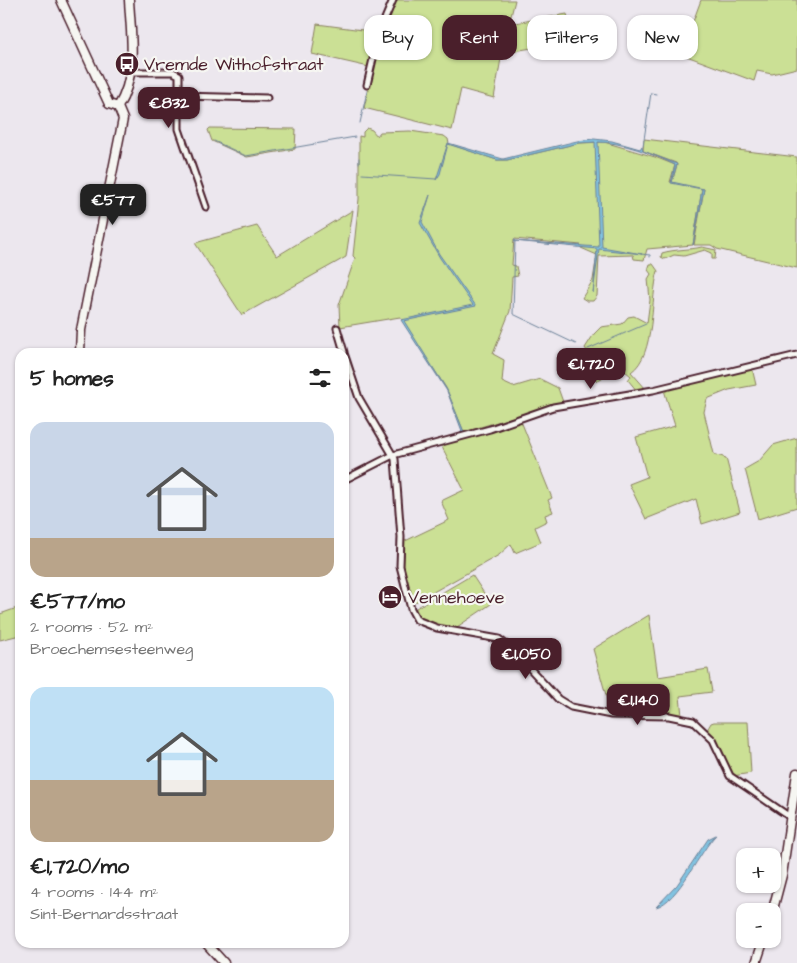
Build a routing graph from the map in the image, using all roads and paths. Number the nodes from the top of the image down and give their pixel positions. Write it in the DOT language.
graph roads {
  1 [pos="61,0"];
  2 [pos="129,0"];
  3 [pos="393,0"];
  4 [pos="131,72"];
  5 [pos="367,86"];
  6 [pos="179,96"];
  7 [pos="267,98"];
  8 [pos="118,107"];
  9 [pos="206,207"];
  10 [pos="337,328"];
  11 [pos="80,348"];
  12 [pos="343,348"];
  13 [pos="797,355"];
  14 [pos="349,368"];
  15 [pos="393,455"];
  16 [pos="349,477"];
  17 [pos="797,774"];
  18 [pos="790,817"];
  19 [pos="775,903"];
  20 [pos="210,948"];
  21 [pos="761,948"];
  22 [pos="224,963"];
  23 [pos="756,963"];
  1 -- 8 [label="street"];
  2 -- 4 [label="street"];
  3 -- 5 [label="street"];
  4 -- 6 [label="street"];
  4 -- 8 [label="street"];
  6 -- 7 [label="street"];
  6 -- 9 [label="street"];
  8 -- 11 [label="street"];
  10 -- 12 [label="street"];
  13 -- 15 [label="street"];
  14 -- 15 [label="street"];
  15 -- 16 [label="street"];
  15 -- 18 [label="street"];
  17 -- 18 [label="street"];
  18 -- 19 [label="street"];
  20 -- 22 [label="street"];
  21 -- 23 [label="street"];
}
